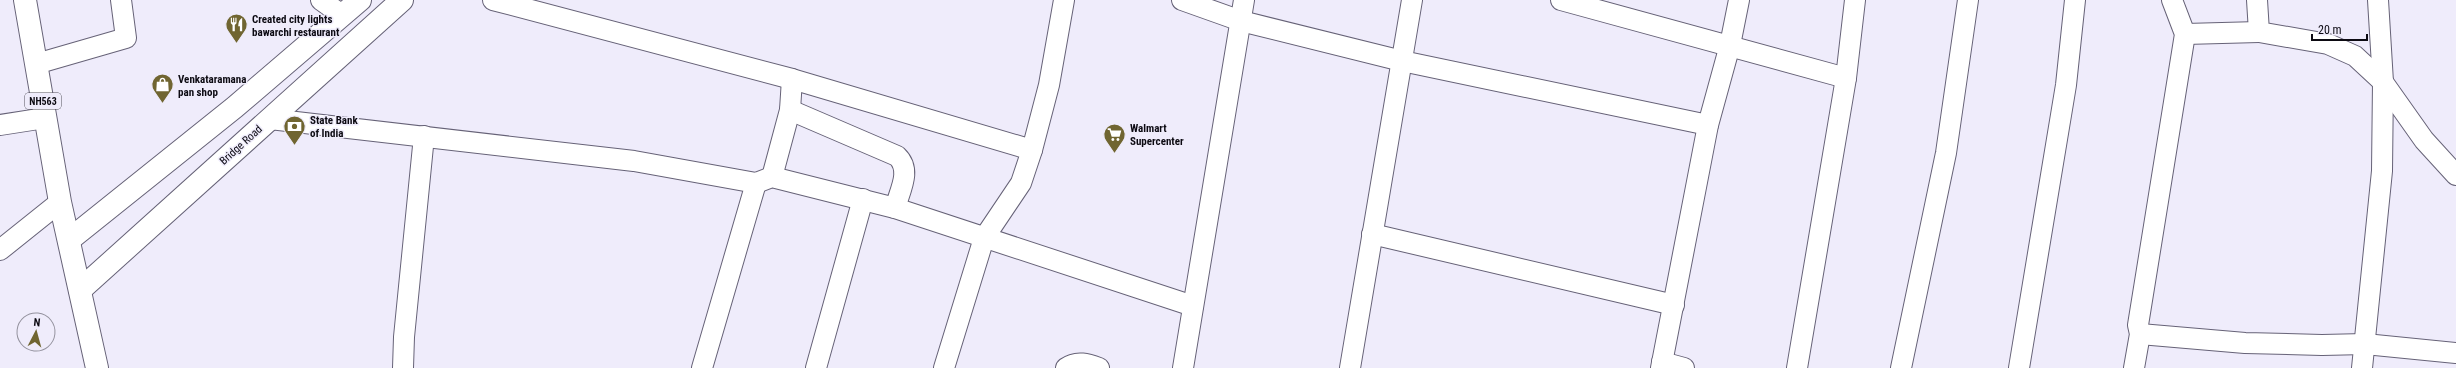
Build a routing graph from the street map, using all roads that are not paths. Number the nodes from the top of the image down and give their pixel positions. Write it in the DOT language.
graph roads {
  1 [pos="25,0"];
  2 [pos="36,0"];
  3 [pos="121,0"];
  4 [pos="321,0"];
  5 [pos="360,0"];
  6 [pos="402,0"];
  7 [pos="493,0"];
  8 [pos="1064,0"];
  9 [pos="1182,0"];
  10 [pos="1244,0"];
  11 [pos="1412,0"];
  12 [pos="1562,0"];
  13 [pos="1739,0"];
  14 [pos="1855,0"];
  15 [pos="1968,0"];
  16 [pos="2075,0"];
  17 [pos="2172,0"];
  18 [pos="2257,0"];
  19 [pos="2378,0"];
  20 [pos="342,16"];
  21 [pos="1241,21"];
  22 [pos="30,28"];
  23 [pos="2259,32"];
  24 [pos="2185,34"];
  25 [pos="1730,45"];
  26 [pos="1402,60"];
  27 [pos="36,64"];
  28 [pos="1846,78"];
  29 [pos="792,79"];
  30 [pos="2383,82"];
  31 [pos="790,110"];
  32 [pos="46,118"];
  33 [pos="270,119"];
  34 [pos="0,125"];
  35 [pos="1708,125"];
  36 [pos="424,136"];
  37 [pos="1032,150"];
  38 [pos="2456,176"];
  39 [pos="764,180"];
  40 [pos="863,199"];
  41 [pos="60,202"];
  42 [pos="895,208"];
  43 [pos="1372,234"];
  44 [pos="984,238"];
  45 [pos="69,240"];
  46 [pos="0,250"];
  47 [pos="80,290"];
  48 [pos="1674,304"];
  49 [pos="1193,306"];
  50 [pos="2140,334"];
  51 [pos="2365,344"];
  52 [pos="2456,353"];
  53 [pos="1662,365"];
  54 [pos="707,367"];
  55 [pos="97,368"];
  56 [pos="403,368"];
  57 [pos="816,368"];
  58 [pos="944,368"];
  59 [pos="1066,368"];
  60 [pos="1099,368"];
  61 [pos="1182,368"];
  62 [pos="1350,368"];
  63 [pos="1684,368"];
  64 [pos="1798,368"];
  65 [pos="1901,368"];
  66 [pos="2019,368"];
  67 [pos="2134,368"];
  68 [pos="2362,368"];
  1 -- 22 [label="main road, NH563"];
  2 -- 22 [label="street"];
  3 -- 27 [label="street"];
  4 -- 20 [label="street"];
  5 -- 20 [label="main road"];
  6 -- 33 [label="main road, Bridge Road"];
  7 -- 29 [label="street"];
  8 -- 37 [label="street"];
  9 -- 21 [label="street"];
  10 -- 21 [label="street"];
  11 -- 26 [label="street"];
  12 -- 25 [label="street"];
  13 -- 25 [label="street"];
  14 -- 28 [label="street"];
  15 -- 65 [label="street"];
  16 -- 66 [label="street"];
  17 -- 24 [label="street"];
  18 -- 23 [label="street"];
  19 -- 30 [label="street"];
  20 -- 45 [label="main road"];
  21 -- 26 [label="street"];
  21 -- 49 [label="street"];
  22 -- 27 [label="main road, NH563"];
  23 -- 24 [label="street"];
  23 -- 30 [label="street"];
  24 -- 50 [label="street"];
  25 -- 28 [label="street"];
  25 -- 35 [label="street"];
  26 -- 35 [label="street"];
  26 -- 43 [label="street"];
  27 -- 32 [label="main road, NH563"];
  28 -- 64 [label="street"];
  29 -- 31 [label="street"];
  29 -- 37 [label="street"];
  30 -- 38 [label="street"];
  30 -- 51 [label="street"];
  31 -- 39 [label="street"];
  31 -- 42 [label="street"];
  32 -- 34 [label="street"];
  32 -- 41 [label="main road, NH563"];
  33 -- 36 [label="street"];
  33 -- 47 [label="main road, Bridge Road"];
  35 -- 48 [label="street"];
  36 -- 39 [label="street"];
  36 -- 56 [label="street"];
  37 -- 44 [label="street"];
  39 -- 40 [label="street"];
  39 -- 54 [label="street"];
  40 -- 42 [label="street"];
  40 -- 57 [label="street"];
  41 -- 45 [label="main road, NH563"];
  41 -- 46 [label="street"];
  42 -- 44 [label="street"];
  43 -- 48 [label="street"];
  43 -- 62 [label="street"];
  44 -- 49 [label="street"];
  44 -- 58 [label="street"];
  45 -- 47 [label="main road, NH563"];
  47 -- 55 [label="main road, NH563"];
  48 -- 53 [label="street"];
  49 -- 61 [label="street"];
  50 -- 51 [label="street"];
  50 -- 67 [label="street"];
  51 -- 52 [label="street"];
  51 -- 68 [label="street"];
  53 -- 63 [label="street"];
  59 -- 60 [label="street"];
}
